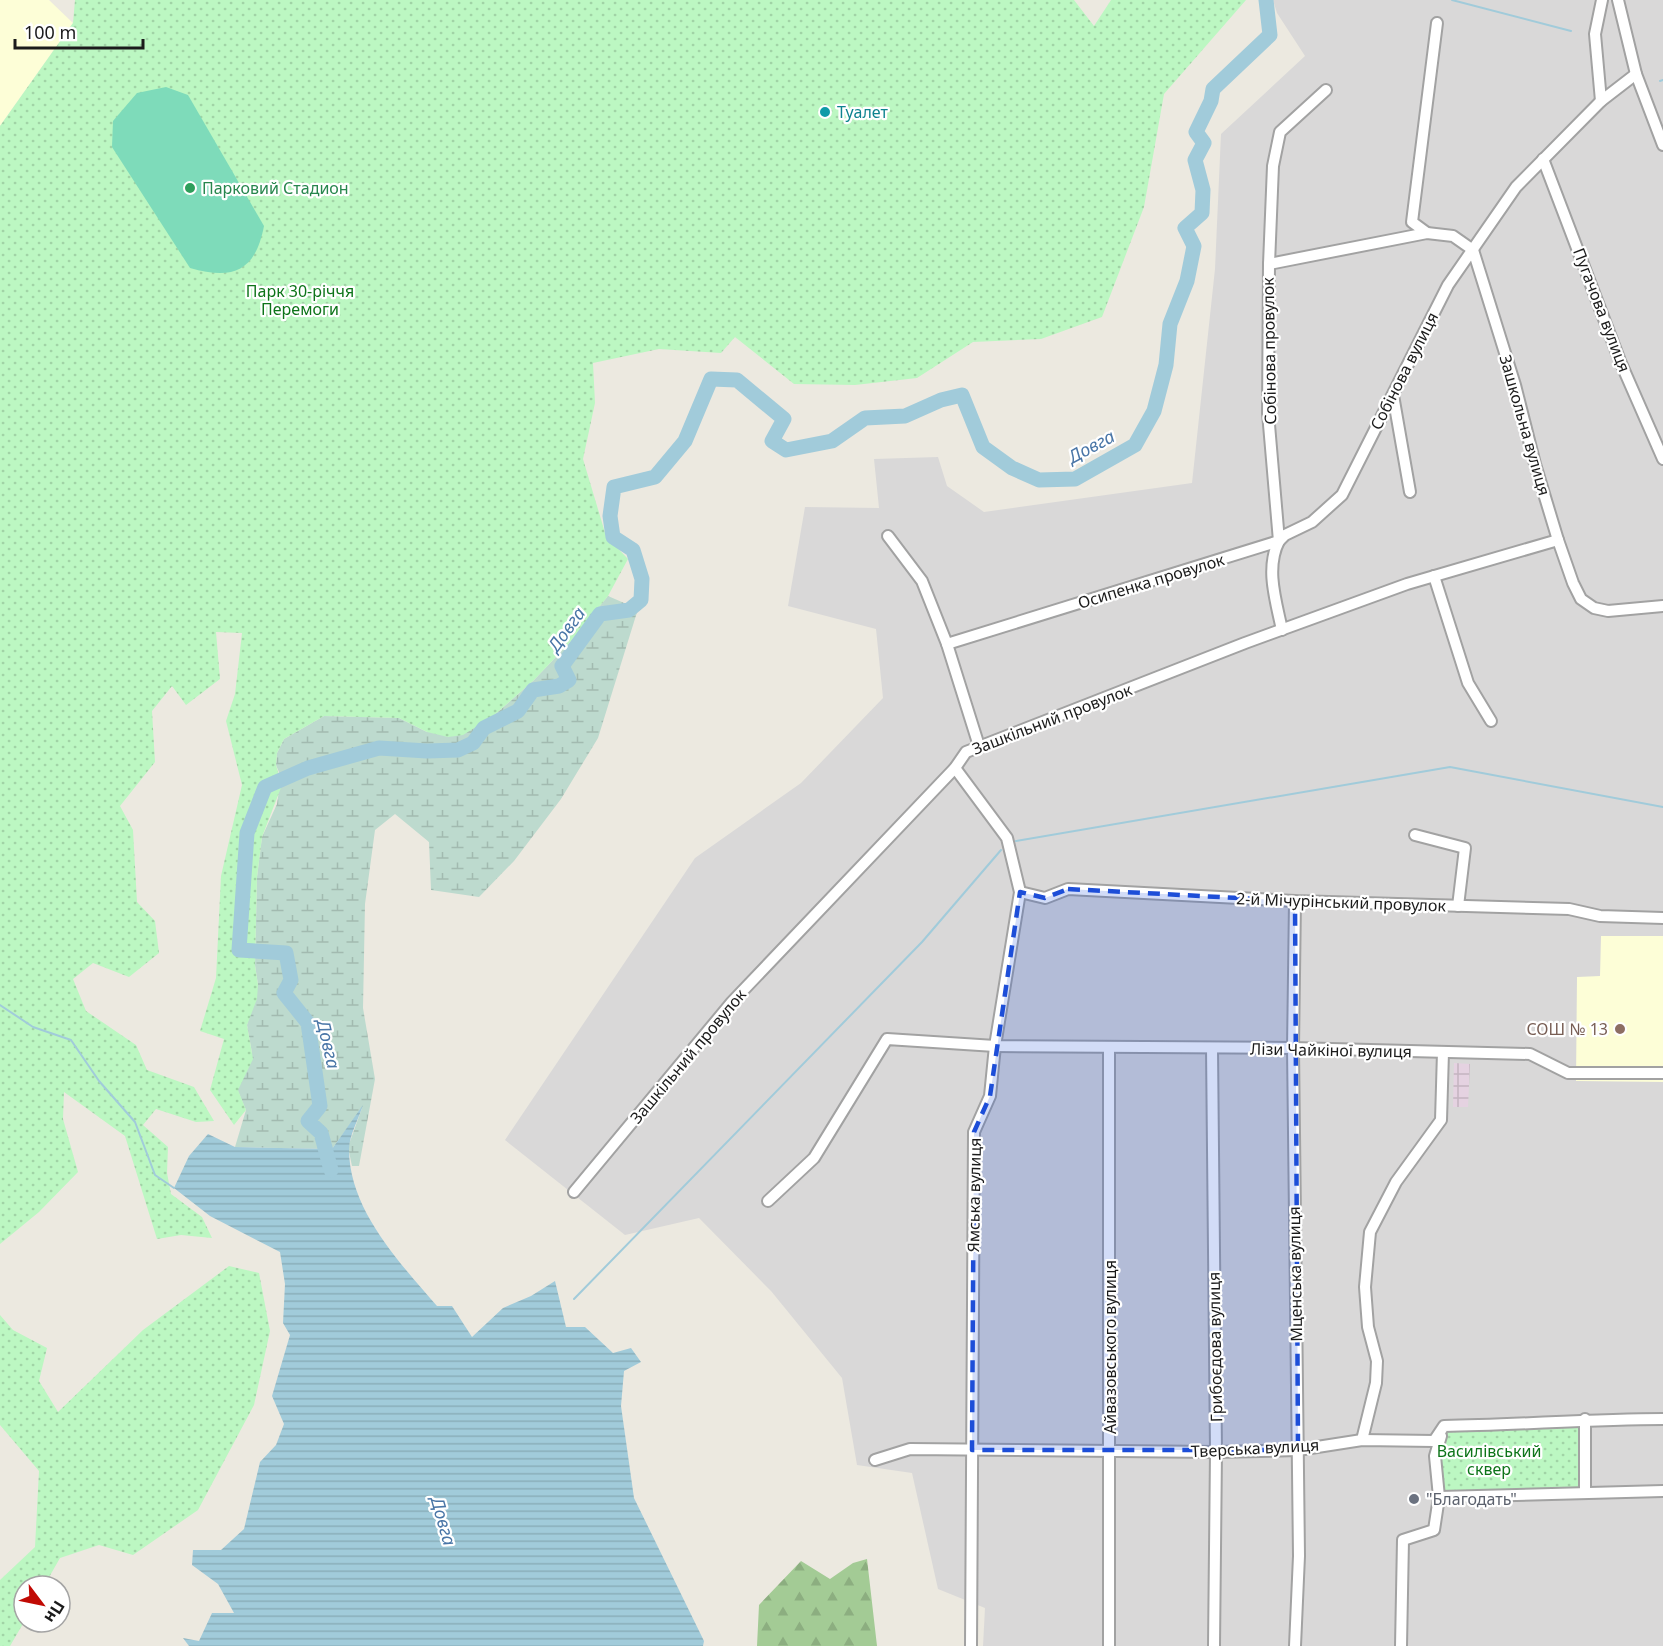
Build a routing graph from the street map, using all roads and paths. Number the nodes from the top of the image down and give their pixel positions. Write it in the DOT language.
graph roads {
  1 [pos="1602,0"];
  2 [pos="1618,0"];
  3 [pos="1437,23"];
  4 [pos="1636,74"];
  5 [pos="1326,90"];
  6 [pos="1601,101"];
  7 [pos="1663,145"];
  8 [pos="1543,159"];
  9 [pos="1427,232"];
  10 [pos="1473,250"];
  11 [pos="1269,264"];
  12 [pos="1393,394"];
  13 [pos="1663,459"];
  14 [pos="1410,492"];
  15 [pos="1342,495"];
  16 [pos="888,536"];
  17 [pos="1558,540"];
  18 [pos="1279,541"];
  19 [pos="1434,576"];
  20 [pos="1663,606"];
  21 [pos="1282,630"];
  22 [pos="947,644"];
  23 [pos="1491,721"];
  24 [pos="979,746"];
  25 [pos="955,768"];
  26 [pos="1415,835"];
  27 [pos="1020,892"];
  28 [pos="1295,901"];
  29 [pos="1458,906"];
  30 [pos="1663,918"];
  31 [pos="995,1046"];
  32 [pos="1109,1047"];
  33 [pos="1212,1048"];
  34 [pos="1293,1048"];
  35 [pos="1443,1052"];
  36 [pos="1663,1073"];
  37 [pos="574,1192"];
  38 [pos="768,1201"];
  39 [pos="1585,1419"];
  40 [pos="1663,1419"];
  41 [pos="1444,1426"];
  42 [pos="1362,1440"];
  43 [pos="972,1450"];
  44 [pos="1298,1450"];
  45 [pos="1110,1451"];
  46 [pos="1216,1452"];
  47 [pos="875,1460"];
  48 [pos="1663,1491"];
  49 [pos="1585,1493"];
  50 [pos="1439,1497"];
  51 [pos="971,1646"];
  52 [pos="1108,1646"];
  53 [pos="1214,1646"];
  54 [pos="1295,1646"];
  55 [pos="1401,1646"];
  1 -- 6 [label="street"];
  2 -- 4 [label="street"];
  3 -- 9 [label="street"];
  4 -- 6 [label="street"];
  4 -- 7 [label="street"];
  5 -- 11 [label="street, Собінова провулок"];
  6 -- 8 [label="street"];
  8 -- 10 [label="street"];
  8 -- 13 [label="street, Пугачова вулиця"];
  9 -- 10 [label="street"];
  9 -- 11 [label="street"];
  10 -- 12 [label="street, Собінова вулиця"];
  10 -- 17 [label="street, Зашкольна вулиця"];
  11 -- 18 [label="street, Собінова провулок"];
  12 -- 14 [label="street"];
  12 -- 15 [label="street, Собінова вулиця"];
  15 -- 18 [label="street, Осипенка провулок"];
  16 -- 22 [label="street"];
  17 -- 19 [label="street, Зашкільний провулок"];
  17 -- 20 [label="street, Зашкольна вулиця"];
  18 -- 21 [label="street, Собінова провулок"];
  18 -- 22 [label="street, Осипенка провулок"];
  19 -- 21 [label="street, Зашкільний провулок"];
  19 -- 23 [label="street"];
  21 -- 24 [label="street, Зашкільний провулок"];
  22 -- 24 [label="street"];
  24 -- 25 [label="street, Зашкільний провулок"];
  25 -- 27 [label="street, Ямська вулиця"];
  25 -- 37 [label="street, Зашкільний провулок"];
  26 -- 29 [label="street"];
  27 -- 28 [label="street, 2-й Мічурінський провулок"];
  27 -- 31 [label="street, Ямська вулиця"];
  28 -- 29 [label="street, 2-й Мічурінський провулок"];
  28 -- 34 [label="street, Мценська вулиця"];
  29 -- 30 [label="street, 2-й Мічурінський провулок"];
  31 -- 32 [label="street, Лізи Чайкіної вулиця"];
  31 -- 38 [label="street, Лізи Чайкіної вулиця"];
  31 -- 43 [label="street, Ямська вулиця"];
  32 -- 33 [label="street, Лізи Чайкіної вулиця"];
  32 -- 45 [label="street, Айвазовського вулиця"];
  33 -- 34 [label="street, Лізи Чайкіної вулиця"];
  33 -- 46 [label="street, Грибоєдова вулиця"];
  34 -- 35 [label="street, Лізи Чайкіної вулиця"];
  34 -- 44 [label="street, Мценська вулиця"];
  35 -- 36 [label="street, Лізи Чайкіної вулиця"];
  35 -- 42 [label="street"];
  39 -- 40 [label="street"];
  39 -- 41 [label="street"];
  39 -- 49 [label="street"];
  41 -- 42 [label="street, Тверська вулиця"];
  41 -- 50 [label="street"];
  42 -- 44 [label="street, Тверська вулиця"];
  43 -- 45 [label="street, Тверська вулиця"];
  43 -- 47 [label="street, Тверська вулиця"];
  43 -- 51 [label="street, Ямська вулиця"];
  44 -- 46 [label="street, Тверська вулиця"];
  44 -- 54 [label="street, Мценська вулиця"];
  45 -- 46 [label="street, Тверська вулиця"];
  45 -- 52 [label="street, Айвазовського вулиця"];
  46 -- 53 [label="street, Грибоєдова вулиця"];
  48 -- 49 [label="street"];
  49 -- 50 [label="street"];
  50 -- 55 [label="street"];
}
